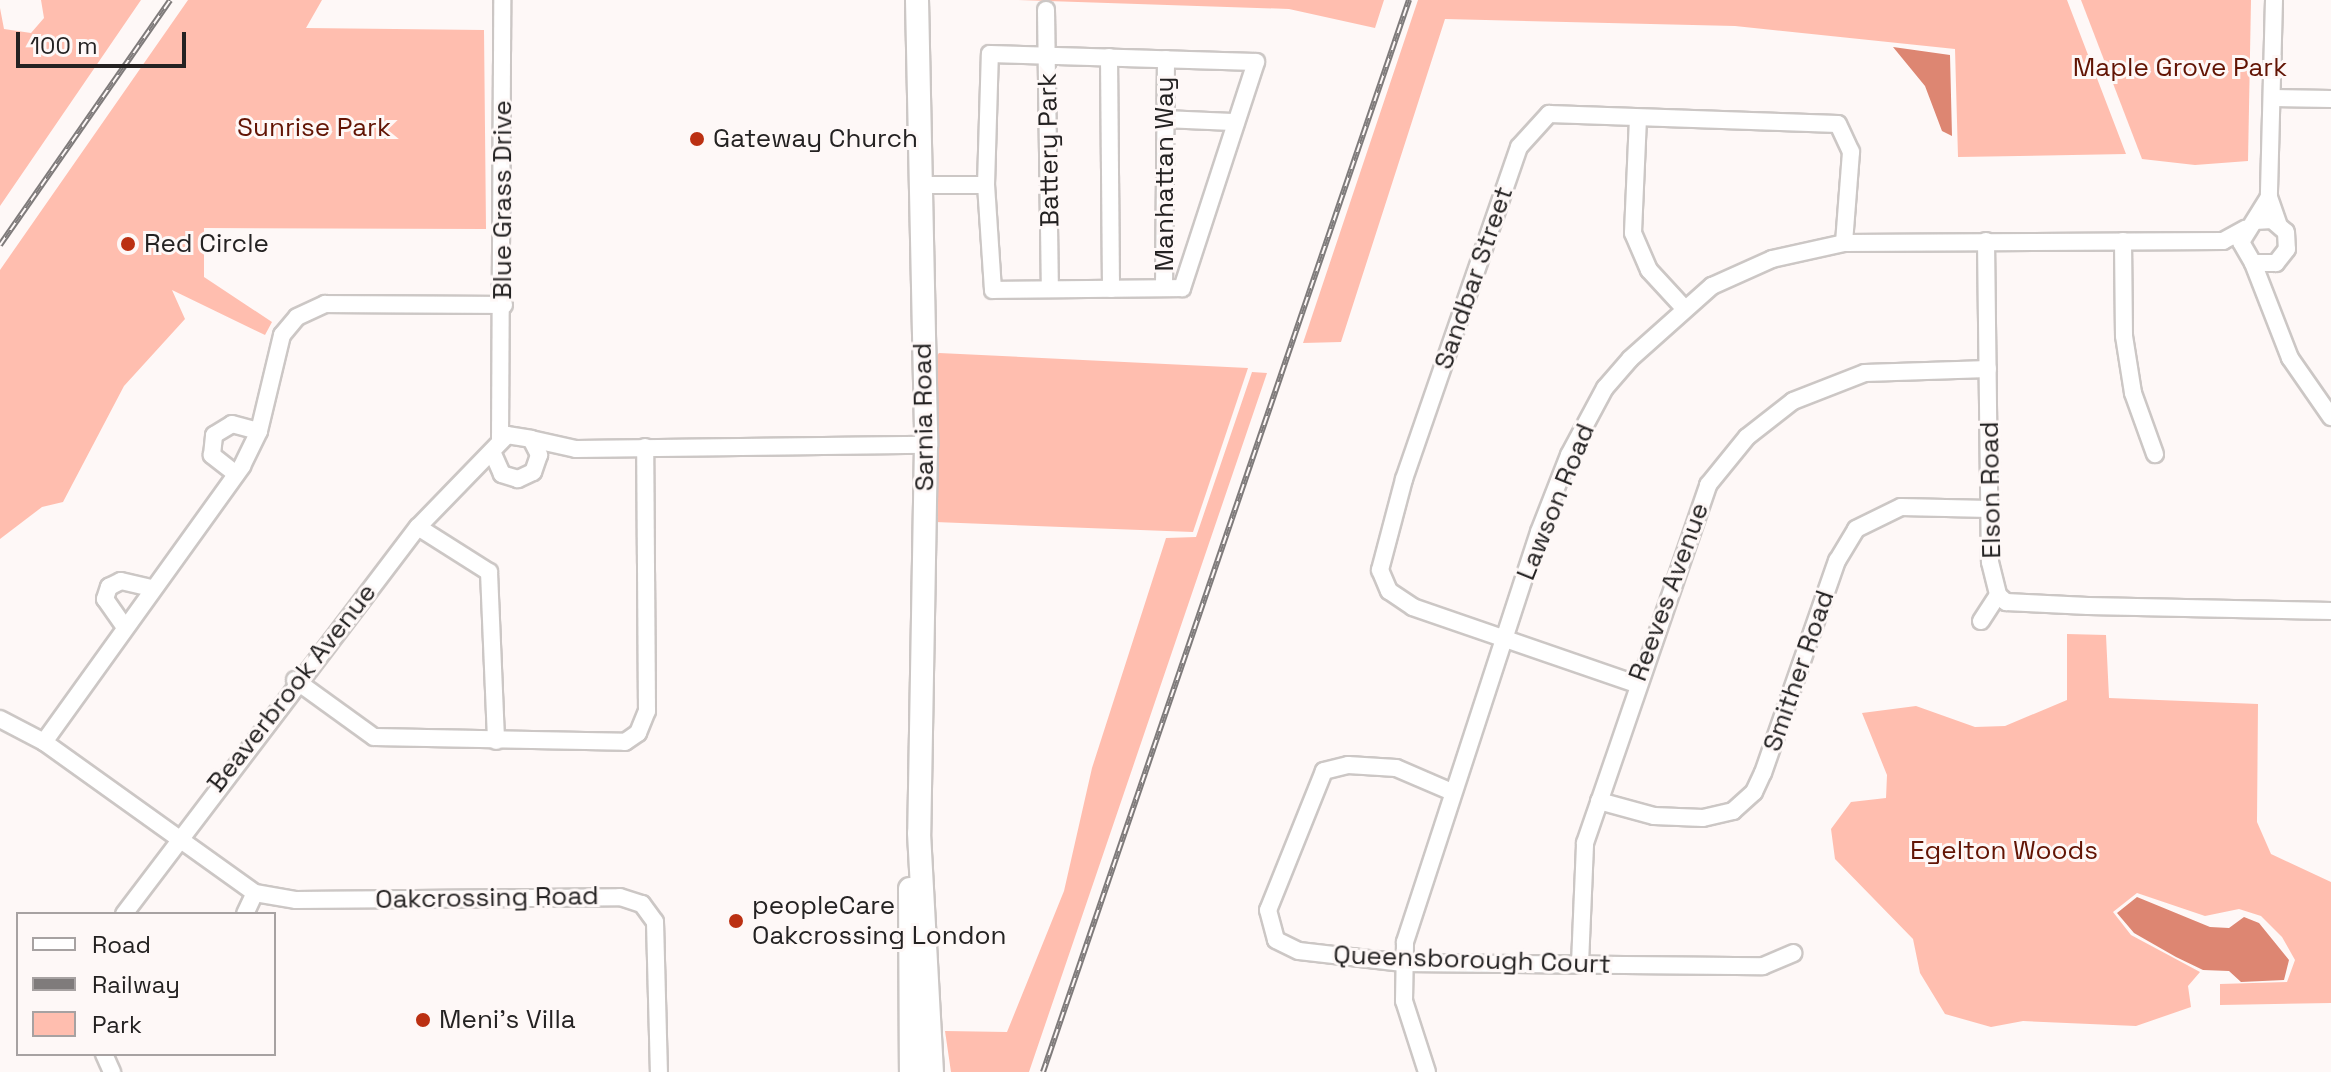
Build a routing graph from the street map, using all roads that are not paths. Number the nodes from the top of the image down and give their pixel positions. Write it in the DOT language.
graph roads {
  1 [pos="502,0"];
  2 [pos="917,0"];
  3 [pos="2274,0"];
  4 [pos="1046,10"];
  5 [pos="1048,56"];
  6 [pos="1109,57"];
  7 [pos="1166,59"];
  8 [pos="2273,98"];
  9 [pos="2331,99"];
  10 [pos="1638,118"];
  11 [pos="1166,119"];
  12 [pos="1236,122"];
  13 [pos="921,185"];
  14 [pos="986,185"];
  15 [pos="2269,197"];
  16 [pos="2278,223"];
  17 [pos="2250,225"];
  18 [pos="1986,241"];
  19 [pos="2123,241"];
  20 [pos="2223,241"];
  21 [pos="1844,243"];
  22 [pos="2248,259"];
  23 [pos="2276,263"];
  24 [pos="2267,287"];
  25 [pos="1164,288"];
  26 [pos="1050,289"];
  27 [pos="1111,289"];
  28 [pos="504,305"];
  29 [pos="1685,309"];
  30 [pos="1988,369"];
  31 [pos="503,400"];
  32 [pos="2331,417"];
  33 [pos="259,431"];
  34 [pos="528,437"];
  35 [pos="926,445"];
  36 [pos="645,447"];
  37 [pos="497,448"];
  38 [pos="576,449"];
  39 [pos="2155,454"];
  40 [pos="537,464"];
  41 [pos="236,474"];
  42 [pos="502,474"];
  43 [pos="473,475"];
  44 [pos="1990,509"];
  45 [pos="418,527"];
  46 [pos="151,588"];
  47 [pos="1998,595"];
  48 [pos="2331,611"];
  49 [pos="1981,621"];
  50 [pos="124,626"];
  51 [pos="1505,639"];
  52 [pos="295,680"];
  53 [pos="1636,684"];
  54 [pos="0,719"];
  55 [pos="496,741"];
  56 [pos="44,742"];
  57 [pos="1452,792"];
  58 [pos="1599,801"];
  59 [pos="919,833"];
  60 [pos="176,839"];
  61 [pos="255,893"];
  62 [pos="125,912"];
  63 [pos="246,912"];
  64 [pos="1793,953"];
  65 [pos="1403,963"];
  66 [pos="1580,964"];
  67 [pos="1424,1071"];
  68 [pos="659,1072"];
  69 [pos="911,1072"];
  70 [pos="932,1072"];
  1 -- 28 [label="street, Blue Grass Drive"];
  2 -- 13 [label="main road, Sarnia Road"];
  3 -- 8 [label="street"];
  4 -- 5 [label="street, Battery Park"];
  5 -- 6 [label="street"];
  5 -- 14 [label="street"];
  5 -- 26 [label="street, Battery Park"];
  6 -- 7 [label="street"];
  6 -- 27 [label="street"];
  7 -- 11 [label="street, Manhattan Way"];
  7 -- 12 [label="street"];
  8 -- 9 [label="street"];
  8 -- 15 [label="street"];
  10 -- 21 [label="street, Sandbar Street"];
  10 -- 29 [label="street"];
  10 -- 51 [label="street, Sandbar Street"];
  11 -- 12 [label="street"];
  11 -- 25 [label="street, Manhattan Way"];
  12 -- 25 [label="street"];
  13 -- 14 [label="street"];
  13 -- 35 [label="main road, Sarnia Road"];
  14 -- 26 [label="street"];
  15 -- 16 [label="street"];
  15 -- 17 [label="street"];
  16 -- 17 [label="street"];
  16 -- 23 [label="street"];
  17 -- 20 [label="street, Lawson Road"];
  17 -- 22 [label="street"];
  18 -- 19 [label="street, Lawson Road"];
  18 -- 21 [label="street, Lawson Road"];
  18 -- 30 [label="street, Elson Road"];
  19 -- 20 [label="street, Lawson Road"];
  19 -- 39 [label="street"];
  20 -- 22 [label="street"];
  21 -- 29 [label="street, Lawson Road"];
  22 -- 23 [label="street"];
  22 -- 24 [label="street"];
  23 -- 24 [label="street"];
  24 -- 32 [label="street"];
  25 -- 27 [label="street"];
  26 -- 27 [label="street"];
  28 -- 31 [label="street, Blue Grass Drive"];
  28 -- 33 [label="street"];
  29 -- 51 [label="street, Lawson Road"];
  30 -- 44 [label="street, Elson Road"];
  30 -- 53 [label="street, Reeves Avenue"];
  31 -- 34 [label="street"];
  31 -- 37 [label="street, Blue Grass Drive"];
  33 -- 41 [label="street"];
  33 -- 41 [label="street"];
  34 -- 37 [label="street"];
  34 -- 38 [label="street"];
  34 -- 40 [label="street"];
  35 -- 36 [label="street"];
  35 -- 59 [label="main road, Sarnia Road"];
  36 -- 38 [label="street"];
  36 -- 55 [label="street"];
  37 -- 42 [label="street"];
  37 -- 43 [label="street, Beaverbrook Avenue"];
  38 -- 40 [label="street"];
  40 -- 42 [label="street"];
  41 -- 46 [label="street"];
  42 -- 43 [label="street"];
  43 -- 45 [label="street, Beaverbrook Avenue"];
  44 -- 47 [label="street, Elson Road"];
  44 -- 58 [label="street, Smither Road"];
  45 -- 52 [label="street, Beaverbrook Avenue"];
  45 -- 55 [label="street"];
  46 -- 50 [label="street"];
  46 -- 50 [label="street"];
  47 -- 48 [label="street, Elson Road"];
  47 -- 49 [label="street"];
  50 -- 56 [label="street"];
  51 -- 53 [label="street, Sandbar Street"];
  51 -- 57 [label="street, Lawson Road"];
  52 -- 55 [label="street"];
  52 -- 60 [label="street, Beaverbrook Avenue"];
  53 -- 58 [label="street, Reeves Avenue"];
  54 -- 56 [label="street, Oakcrossing Road"];
  56 -- 60 [label="street, Oakcrossing Road"];
  57 -- 65 [label="street, Lawson Road"];
  57 -- 65 [label="street, Queensborough Court"];
  58 -- 66 [label="street, Reeves Avenue"];
  59 -- 69 [label="main road, Sarnia Road"];
  59 -- 70 [label="main road, Sarnia Road"];
  60 -- 61 [label="street, Oakcrossing Road"];
  60 -- 62 [label="street, Beaverbrook Avenue"];
  61 -- 63 [label="street"];
  61 -- 68 [label="street, Oakcrossing Road"];
  64 -- 66 [label="street, Queensborough Court"];
  65 -- 66 [label="street, Queensborough Court"];
  65 -- 67 [label="street, Lawson Road"];
}
